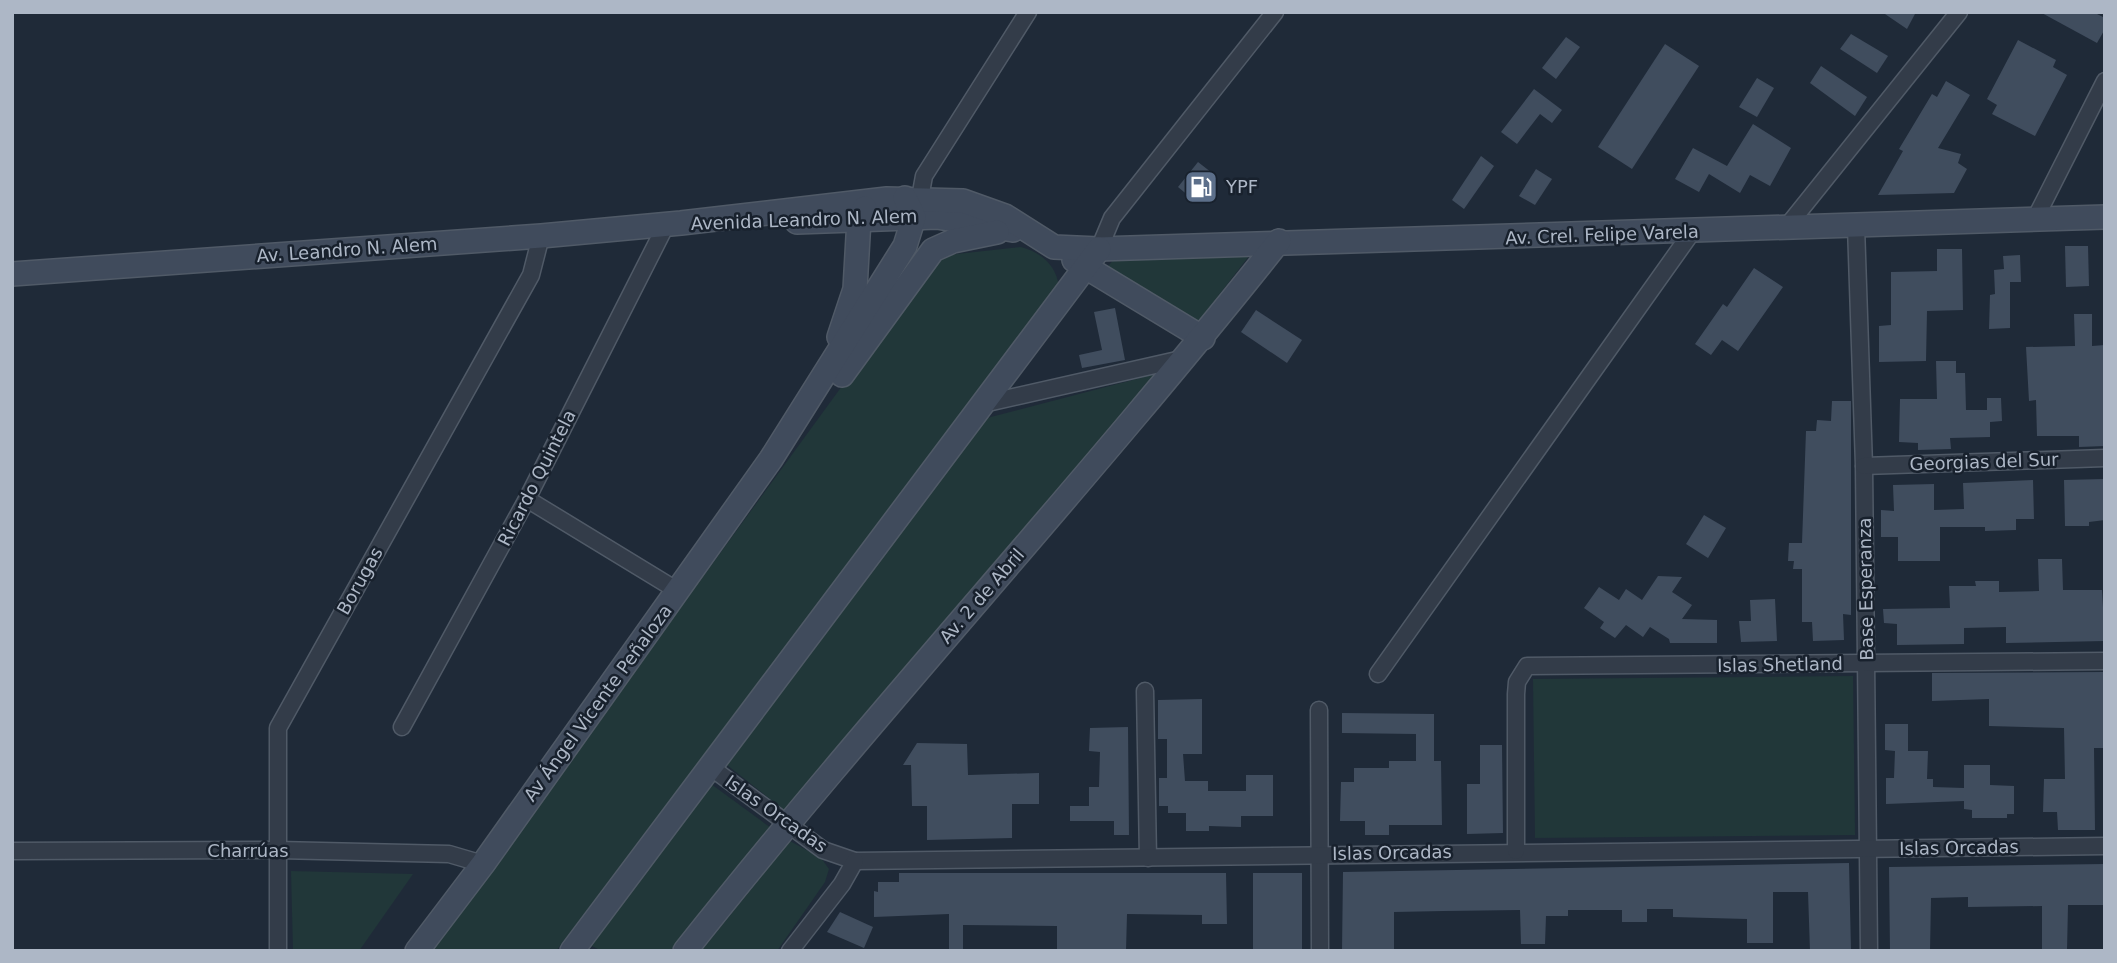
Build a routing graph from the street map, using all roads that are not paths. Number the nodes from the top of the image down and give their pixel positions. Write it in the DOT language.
graph roads {
  1 [pos="1028,12"];
  2 [pos="1275,12"];
  3 [pos="1959,12"];
  4 [pos="2105,81"];
  5 [pos="908,203"];
  6 [pos="2105,217"];
  7 [pos="859,219"];
  8 [pos="2035,219"];
  9 [pos="674,224"];
  10 [pos="1856,226"];
  11 [pos="1785,229"];
  12 [pos="1021,232"];
  13 [pos="1692,232"];
  14 [pos="541,236"];
  15 [pos="1279,241"];
  16 [pos="1093,259"];
  17 [pos="12,274"];
  18 [pos="1203,338"];
  19 [pos="1187,358"];
  20 [pos="983,404"];
  21 [pos="790,430"];
  22 [pos="775,453"];
  23 [pos="2105,458"];
  24 [pos="1864,466"];
  25 [pos="527,499"];
  26 [pos="678,592"];
  27 [pos="2105,661"];
  28 [pos="1867,664"];
  29 [pos="1378,674"];
  30 [pos="1145,691"];
  31 [pos="1320,710"];
  32 [pos="402,727"];
  33 [pos="709,766"];
  34 [pos="786,824"];
  35 [pos="2105,846"];
  36 [pos="1868,849"];
  37 [pos="278,850"];
  38 [pos="12,851"];
  39 [pos="1516,851"];
  40 [pos="1320,855"];
  41 [pos="1148,858"];
  42 [pos="855,861"];
  43 [pos="483,864"];
  44 [pos="575,950"];
  45 [pos="278,951"];
  46 [pos="417,951"];
  47 [pos="685,951"];
  48 [pos="790,951"];
  49 [pos="1321,951"];
  50 [pos="1869,951"];
  1 -- 5 [label="street"];
  2 -- 16 [label="street"];
  3 -- 11 [label="street"];
  4 -- 8 [label="street"];
  5 -- 7 [label="street"];
  5 -- 9 [label="street, Avenida Leandro N. Alem"];
  5 -- 12 [label="street, Avenida Leandro N. Alem"];
  5 -- 21 [label="street"];
  6 -- 8 [label="street, Av. Crel. Felipe Varela"];
  7 -- 9 [label="street, Avenida Leandro N. Alem"];
  7 -- 22 [label="street"];
  8 -- 10 [label="street, Av. Crel. Felipe Varela"];
  9 -- 14 [label="street, Av. Leandro N. Alem"];
  9 -- 25 [label="street, Ricardo Quintela"];
  10 -- 11 [label="street, Av. Crel. Felipe Varela"];
  10 -- 24 [label="street, Base Esperanza"];
  11 -- 13 [label="street, Av. Crel. Felipe Varela"];
  12 -- 16 [label="street, Avenida Leandro N. Alem"];
  12 -- 21 [label="street"];
  13 -- 15 [label="street, Av. Crel. Felipe Varela"];
  13 -- 29 [label="street"];
  14 -- 17 [label="street, Av. Leandro N. Alem"];
  14 -- 37 [label="street, Borugas"];
  15 -- 16 [label="street, Av. Crel. Felipe Varela"];
  15 -- 18 [label="street, Av. 2 de Abril"];
  16 -- 18 [label="street"];
  16 -- 20 [label="street"];
  18 -- 19 [label="street, Av. 2 de Abril"];
  19 -- 20 [label="street"];
  19 -- 34 [label="street, Av. 2 de Abril"];
  20 -- 33 [label="street"];
  21 -- 22 [label="street"];
  22 -- 26 [label="street, Av Ángel Vicente Peñaloza"];
  23 -- 24 [label="street, Georgias del Sur"];
  24 -- 28 [label="street, Base Esperanza"];
  25 -- 26 [label="street"];
  25 -- 32 [label="street, Ricardo Quintela"];
  26 -- 43 [label="street, Av Ángel Vicente Peñaloza"];
  27 -- 28 [label="street, Islas Shetland"];
  28 -- 36 [label="street, Base Esperanza"];
  28 -- 39 [label="street, Islas Shetland"];
  30 -- 41 [label="street"];
  31 -- 40 [label="street"];
  33 -- 34 [label="street, Islas Orcadas"];
  33 -- 44 [label="street"];
  34 -- 42 [label="street, Islas Orcadas"];
  34 -- 47 [label="street, Av. 2 de Abril"];
  35 -- 36 [label="street, Islas Orcadas"];
  36 -- 39 [label="street, Islas Orcadas"];
  36 -- 50 [label="street, Base Esperanza"];
  37 -- 38 [label="street, Charrúas"];
  37 -- 43 [label="street, Charrúas"];
  37 -- 45 [label="street, Borugas"];
  39 -- 40 [label="street, Islas Orcadas"];
  40 -- 41 [label="street, Islas Orcadas"];
  40 -- 49 [label="street"];
  41 -- 42 [label="street, Islas Orcadas"];
  42 -- 48 [label="street"];
  43 -- 46 [label="street, Av Ángel Vicente Peñaloza"];
}
